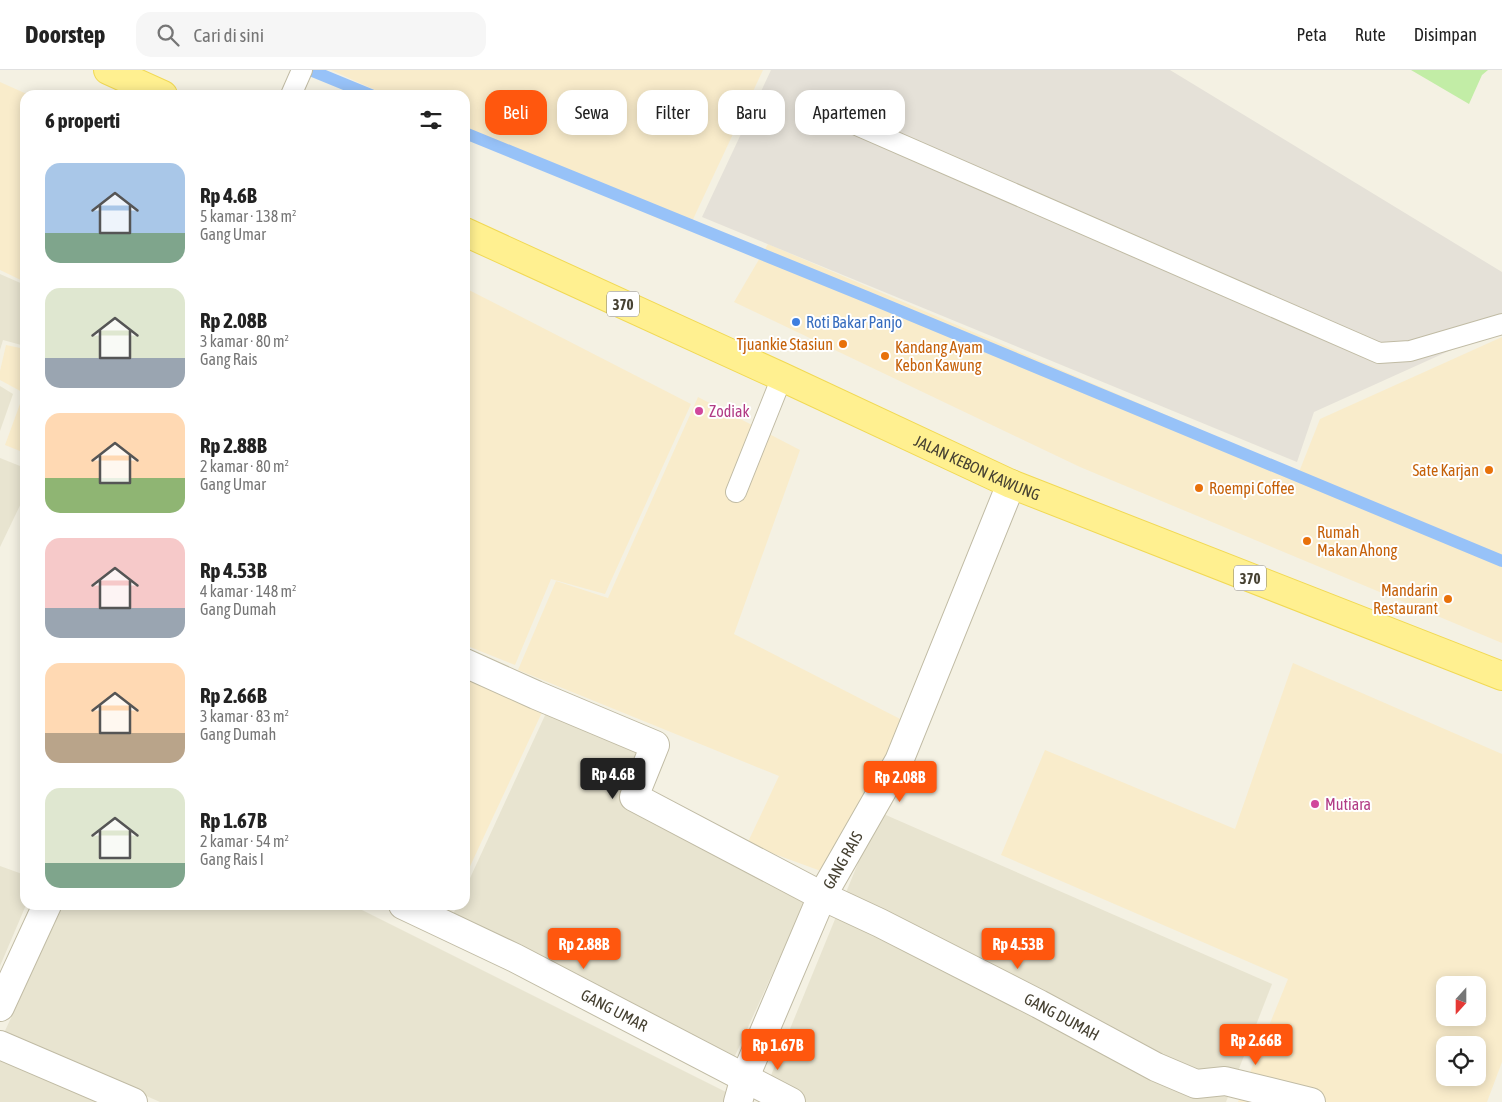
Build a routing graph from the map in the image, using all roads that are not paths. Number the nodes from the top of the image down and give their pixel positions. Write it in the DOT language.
graph roads {
  1 [pos="108,70"];
  2 [pos="152,90"];
  3 [pos="880,135"];
  4 [pos="470,234"];
  5 [pos="1502,324"];
  6 [pos="782,377"];
  7 [pos="1011,484"];
  8 [pos="736,492"];
  9 [pos="470,665"];
  10 [pos="1498,673"];
  11 [pos="822,896"];
  12 [pos="45,910"];
  13 [pos="414,910"];
  14 [pos="0,1007"];
  15 [pos="0,1045"];
  16 [pos="742,1090"];
  17 [pos="1193,1093"];
  18 [pos="133,1102"];
  19 [pos="791,1102"];
  20 [pos="1311,1102"];
  1 -- 2 [label="main road"];
  3 -- 5 [label="lane"];
  4 -- 6 [label="main road, JALAN KEBON KAWUNG / 370"];
  6 -- 7 [label="main road, JALAN KEBON KAWUNG / 370"];
  6 -- 8 [label="lane"];
  7 -- 10 [label="main road, JALAN KEBON KAWUNG / 370"];
  7 -- 11 [label="street, GANG RAIS"];
  9 -- 11 [label="street, GANG DUMAH"];
  11 -- 16 [label="street, GANG RAIS"];
  11 -- 17 [label="street, GANG DUMAH"];
  12 -- 14 [label="street"];
  13 -- 16 [label="street, GANG UMAR"];
  15 -- 18 [label="street"];
  16 -- 19 [label="street, GANG UMAR"];
  17 -- 20 [label="street, GANG DUMAH"];
}
